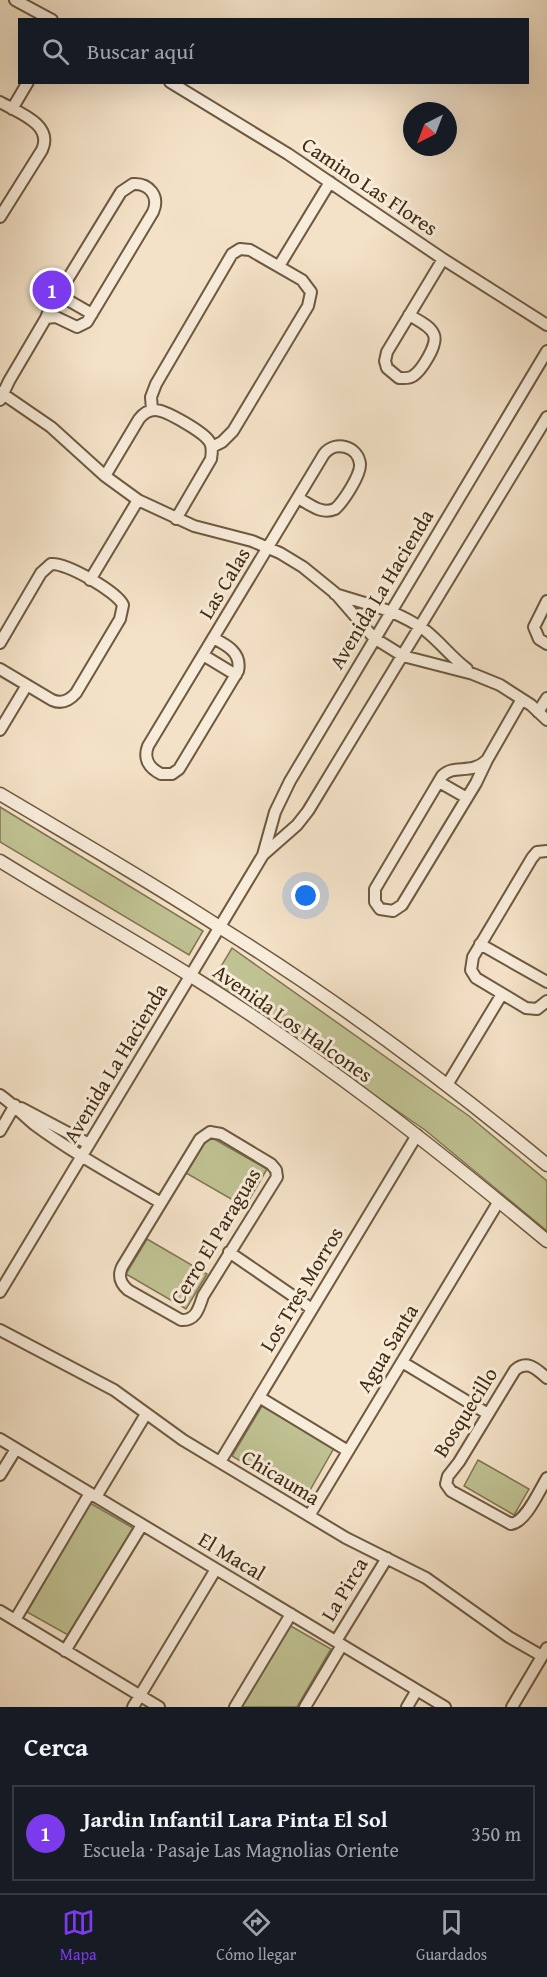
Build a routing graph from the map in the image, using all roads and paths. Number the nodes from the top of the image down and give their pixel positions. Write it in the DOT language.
graph roads {
  1 [pos="15,0"];
  2 [pos="48,18"];
  3 [pos="27,84"];
  4 [pos="173,84"];
  5 [pos="0,102"];
  6 [pos="12,109"];
  7 [pos="330,182"];
  8 [pos="0,217"];
  9 [pos="442,259"];
  10 [pos="279,266"];
  11 [pos="59,295"];
  12 [pos="92,314"];
  13 [pos="409,315"];
  14 [pos="51,317"];
  15 [pos="547,324"];
  16 [pos="547,351"];
  17 [pos="1,396"];
  18 [pos="152,410"];
  19 [pos="547,417"];
  20 [pos="212,447"];
  21 [pos="105,476"];
  22 [pos="298,498"];
  23 [pos="138,500"];
  24 [pos="176,519"];
  25 [pos="268,547"];
  26 [pos="90,580"];
  27 [pos="335,593"];
  28 [pos="356,600"];
  29 [pos="547,601"];
  30 [pos="390,610"];
  31 [pos="350,611"];
  32 [pos="420,627"];
  33 [pos="213,638"];
  34 [pos="374,638"];
  35 [pos="0,643"];
  36 [pos="547,644"];
  37 [pos="203,655"];
  38 [pos="403,656"];
  39 [pos="0,669"];
  40 [pos="473,674"];
  41 [pos="236,675"];
  42 [pos="27,686"];
  43 [pos="547,698"];
  44 [pos="522,699"];
  45 [pos="538,712"];
  46 [pos="547,720"];
  47 [pos="0,730"];
  48 [pos="487,760"];
  49 [pos="469,770"];
  50 [pos="439,782"];
  51 [pos="476,783"];
  52 [pos="0,794"];
  53 [pos="467,798"];
  54 [pos="547,851"];
  55 [pos="263,855"];
  56 [pos="0,861"];
  57 [pos="220,927"];
  58 [pos="480,944"];
  59 [pos="190,976"];
  60 [pos="547,982"];
  61 [pos="502,994"];
  62 [pos="547,1001"];
  63 [pos="447,1085"];
  64 [pos="0,1095"];
  65 [pos="15,1105"];
  66 [pos="0,1131"];
  67 [pos="417,1135"];
  68 [pos="89,1144"];
  69 [pos="82,1156"];
  70 [pos="547,1165"];
  71 [pos="499,1201"];
  72 [pos="161,1203"];
  73 [pos="547,1241"];
  74 [pos="229,1252"];
  75 [pos="0,1292"];
  76 [pos="312,1309"];
  77 [pos="0,1330"];
  78 [pos="402,1362"];
  79 [pos="547,1378"];
  80 [pos="259,1397"];
  81 [pos="146,1414"];
  82 [pos="488,1414"];
  83 [pos="0,1439"];
  84 [pos="16,1449"];
  85 [pos="348,1451"];
  86 [pos="220,1462"];
  87 [pos="0,1475"];
  88 [pos="547,1478"];
  89 [pos="93,1495"];
  90 [pos="309,1516"];
  91 [pos="142,1525"];
  92 [pos="387,1558"];
  93 [pos="216,1569"];
  94 [pos="0,1611"];
  95 [pos="291,1614"];
  96 [pos="15,1620"];
  97 [pos="339,1643"];
  98 [pos="65,1651"];
  99 [pos="545,1652"];
  100 [pos="417,1690"];
  101 [pos="140,1695"];
  102 [pos="133,1707"];
  103 [pos="159,1707"];
  104 [pos="235,1707"];
  105 [pos="305,1707"];
  106 [pos="407,1707"];
  107 [pos="445,1707"];
  108 [pos="512,1707"];
  1 -- 2 [label="street"];
  3 -- 6 [label="street"];
  4 -- 7 [label="street, Camino Las Flores"];
  5 -- 6 [label="street"];
  6 -- 8 [label="street"];
  7 -- 9 [label="street, Camino Las Flores"];
  7 -- 10 [label="street"];
  9 -- 13 [label="street"];
  9 -- 15 [label="street, Camino Las Flores"];
  10 -- 18 [label="street"];
  10 -- 20 [label="street"];
  11 -- 12 [label="street"];
  11 -- 12 [label="street"];
  11 -- 14 [label="street"];
  12 -- 14 [label="street"];
  13 -- 13 [label="street"];
  14 -- 17 [label="street"];
  16 -- 30 [label="street, Avenida La Hacienda"];
  17 -- 21 [label="street"];
  18 -- 20 [label="street"];
  18 -- 21 [label="street"];
  19 -- 32 [label="street, Avenida La Hacienda"];
  20 -- 24 [label="street"];
  21 -- 23 [label="street"];
  22 -- 22 [label="street, Las Calas"];
  22 -- 25 [label="street, Las Calas"];
  23 -- 24 [label="street"];
  23 -- 26 [label="street"];
  24 -- 25 [label="street"];
  25 -- 27 [label="street"];
  25 -- 33 [label="street, Las Calas"];
  26 -- 35 [label="street"];
  26 -- 42 [label="street"];
  27 -- 28 [label="street"];
  27 -- 31 [label="street"];
  28 -- 30 [label="street"];
  28 -- 31 [label="street"];
  29 -- 36 [label="street"];
  30 -- 32 [label="street"];
  30 -- 34 [label="street, Avenida La Hacienda"];
  31 -- 34 [label="street"];
  32 -- 38 [label="street, Avenida La Hacienda"];
  32 -- 40 [label="street"];
  33 -- 37 [label="street, Las Calas"];
  33 -- 41 [label="street"];
  34 -- 38 [label="street"];
  34 -- 55 [label="street, Avenida La Hacienda"];
  37 -- 41 [label="street"];
  37 -- 41 [label="street, Las Calas"];
  38 -- 40 [label="street"];
  38 -- 55 [label="street, Avenida La Hacienda"];
  39 -- 42 [label="street"];
  40 -- 44 [label="street"];
  42 -- 47 [label="street"];
  43 -- 45 [label="street"];
  44 -- 45 [label="street"];
  44 -- 48 [label="street"];
  45 -- 46 [label="street"];
  48 -- 49 [label="street"];
  48 -- 51 [label="street"];
  49 -- 50 [label="street"];
  49 -- 51 [label="street"];
  50 -- 53 [label="street"];
  50 -- 53 [label="street"];
  51 -- 53 [label="street"];
  52 -- 57 [label="street, Avenida Los Halcones"];
  54 -- 58 [label="street"];
  55 -- 57 [label="street, Avenida La Hacienda"];
  56 -- 59 [label="street, Avenida Los Halcones"];
  57 -- 59 [label="street, Avenida La Hacienda"];
  57 -- 63 [label="street, Avenida Los Halcones"];
  58 -- 60 [label="street"];
  58 -- 61 [label="street"];
  59 -- 67 [label="street, Avenida Los Halcones"];
  59 -- 68 [label="street, Avenida La Hacienda"];
  61 -- 62 [label="street"];
  61 -- 63 [label="street"];
  63 -- 70 [label="street, Avenida Los Halcones"];
  64 -- 65 [label="street"];
  65 -- 66 [label="street"];
  65 -- 68 [label="street"];
  65 -- 69 [label="street"];
  67 -- 71 [label="street, Avenida Los Halcones"];
  67 -- 76 [label="street, Los Tres Morros"];
  68 -- 69 [label="street, Avenida La Hacienda"];
  69 -- 72 [label="street"];
  69 -- 75 [label="street, Avenida La Hacienda"];
  71 -- 73 [label="street, Avenida Los Halcones"];
  71 -- 78 [label="street, Agua Santa"];
  72 -- 74 [label="street, Cerro El Paraguas"];
  72 -- 74 [label="street, Cerro El Paraguas"];
  74 -- 76 [label="street"];
  76 -- 80 [label="street, Los Tres Morros"];
  77 -- 81 [label="street, Chicauma"];
  78 -- 82 [label="street"];
  78 -- 85 [label="street, Agua Santa"];
  79 -- 82 [label="street, Bosquecillo"];
  80 -- 85 [label="street"];
  80 -- 86 [label="street, Los Tres Morros"];
  81 -- 86 [label="street, Chicauma"];
  81 -- 89 [label="street"];
  82 -- 88 [label="street, Bosquecillo"];
  83 -- 84 [label="street, El Macal"];
  84 -- 87 [label="street"];
  84 -- 89 [label="street, El Macal"];
  85 -- 90 [label="street, Agua Santa"];
  86 -- 90 [label="street, Chicauma"];
  89 -- 91 [label="street, El Macal"];
  89 -- 96 [label="street"];
  90 -- 92 [label="street, Chicauma"];
  91 -- 93 [label="street, El Macal"];
  91 -- 98 [label="street"];
  92 -- 97 [label="street, La Pirca"];
  92 -- 99 [label="street, Chicauma"];
  93 -- 95 [label="street, El Macal"];
  93 -- 101 [label="street"];
  94 -- 96 [label="street"];
  95 -- 97 [label="street, El Macal"];
  95 -- 104 [label="street"];
  96 -- 98 [label="street"];
  97 -- 100 [label="street, El Macal"];
  97 -- 105 [label="street, La Pirca"];
  98 -- 101 [label="street"];
  99 -- 108 [label="street"];
  100 -- 106 [label="street"];
  100 -- 107 [label="street, El Macal"];
  101 -- 102 [label="street"];
  101 -- 103 [label="street"];
}
